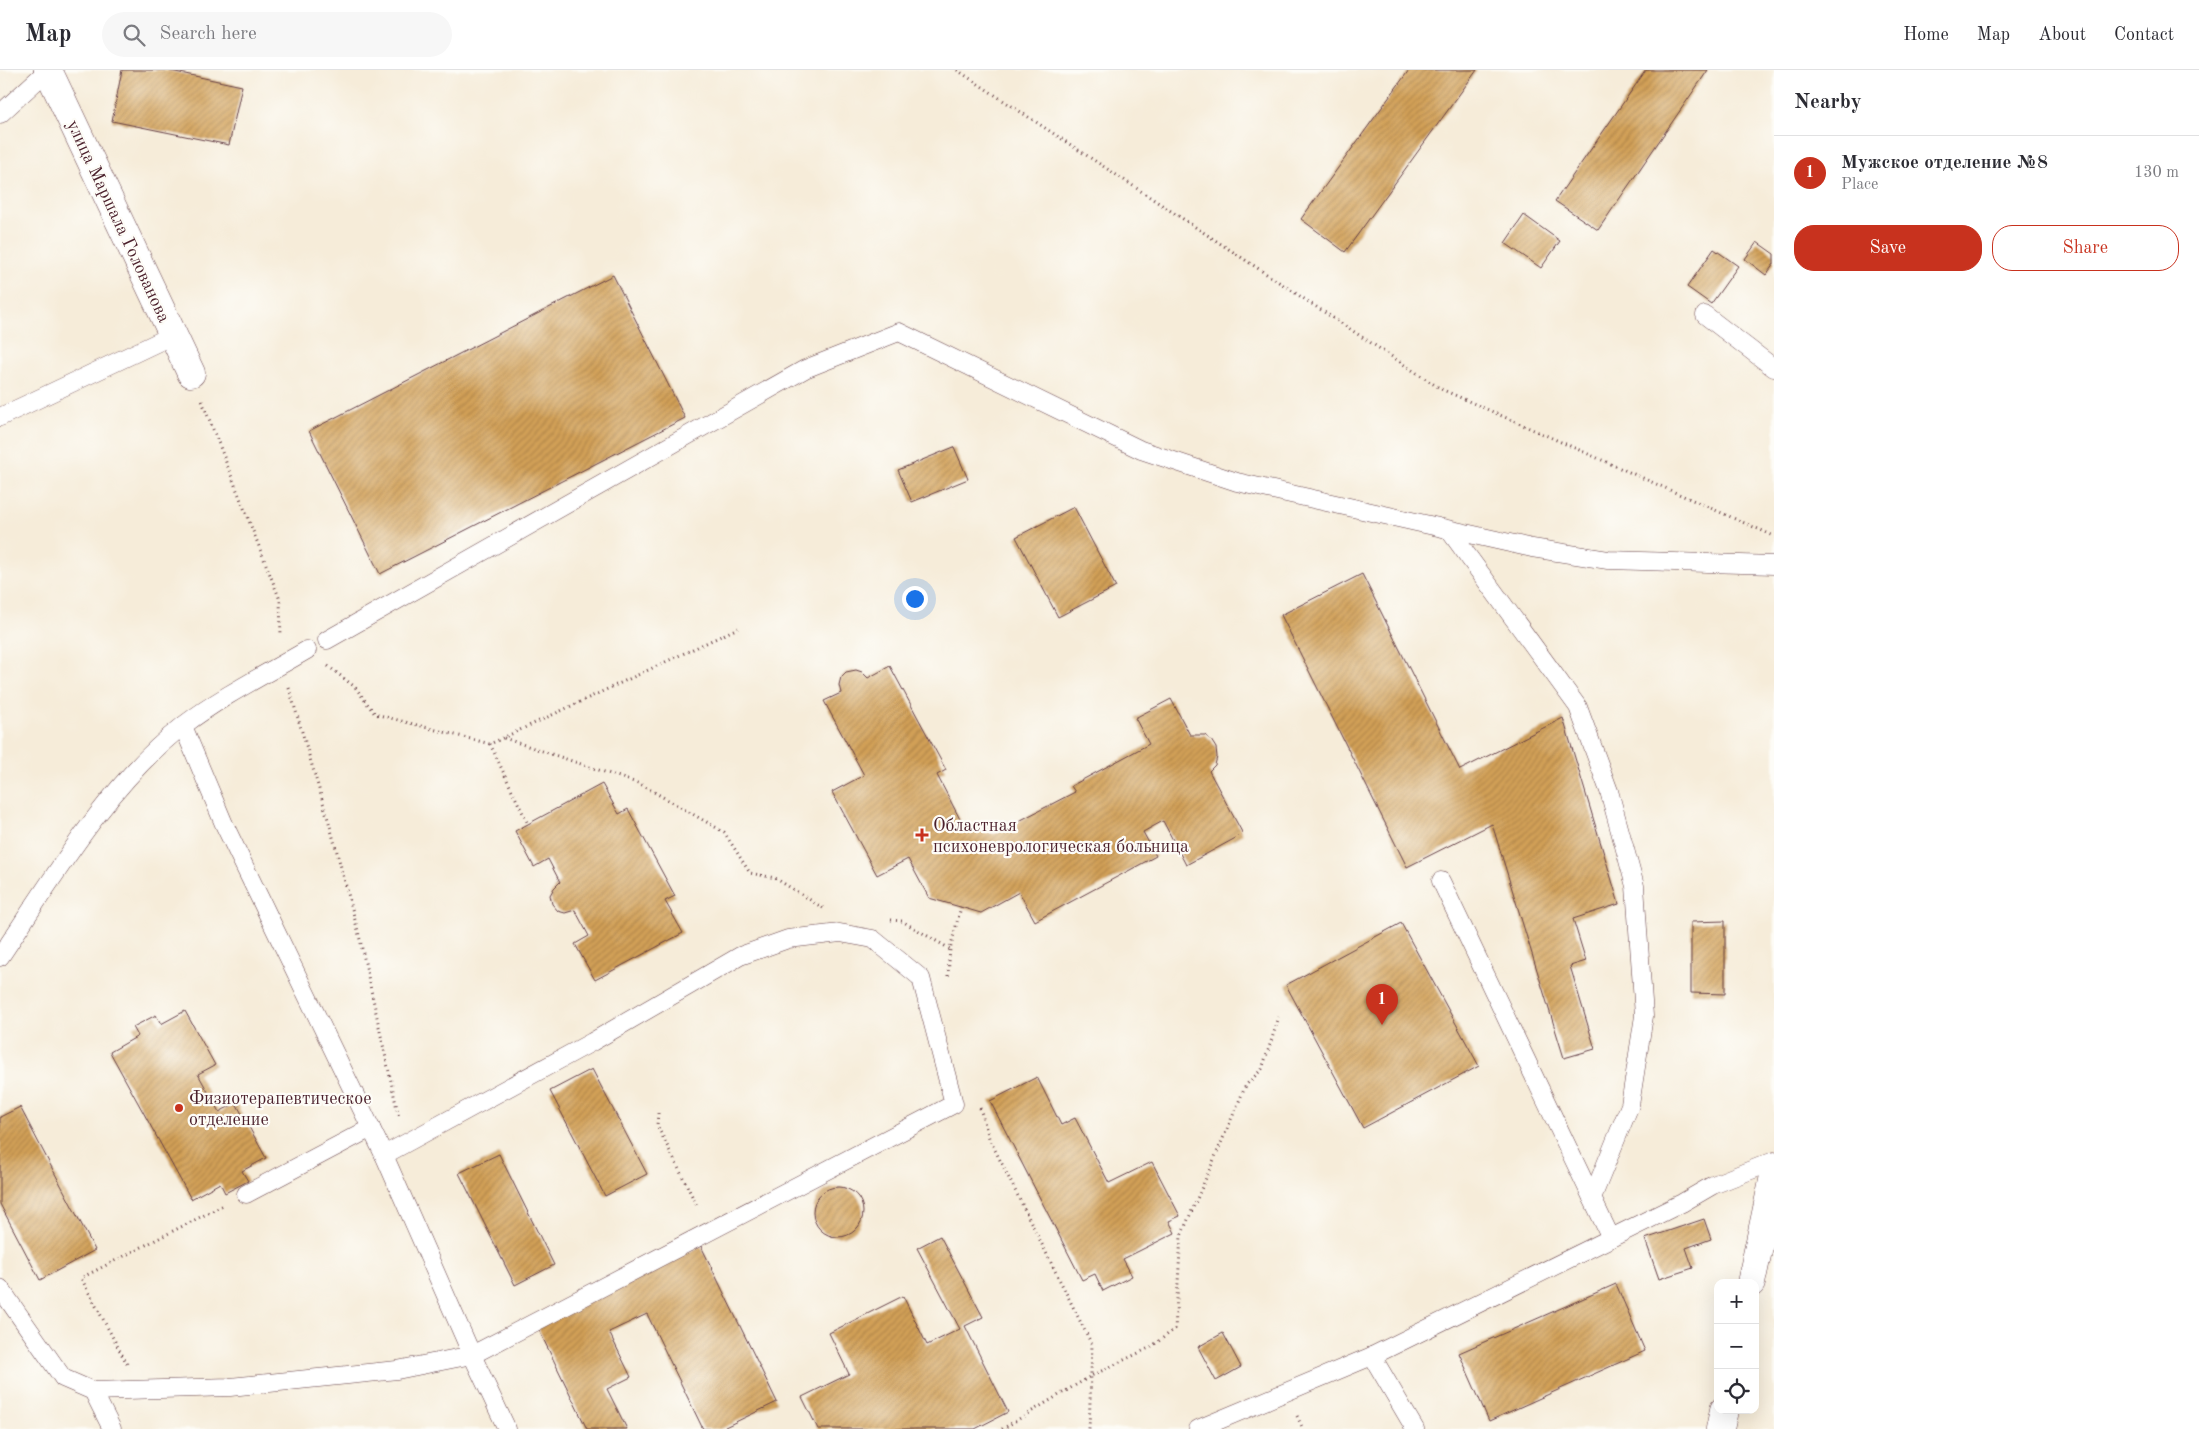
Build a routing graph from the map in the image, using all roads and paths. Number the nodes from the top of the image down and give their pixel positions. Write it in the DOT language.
graph roads {
  1 [pos="48,70"];
  2 [pos="957,70"];
  3 [pos="0,114"];
  4 [pos="1704,315"];
  5 [pos="173,336"];
  6 [pos="1774,368"];
  7 [pos="191,373"];
  8 [pos="0,417"];
  9 [pos="1449,530"];
  10 [pos="1774,536"];
  11 [pos="1774,564"];
  12 [pos="738,628"];
  13 [pos="327,640"];
  14 [pos="307,650"];
  15 [pos="282,665"];
  16 [pos="183,726"];
  17 [pos="504,738"];
  18 [pos="490,744"];
  19 [pos="528,824"];
  20 [pos="1441,881"];
  21 [pos="961,907"];
  22 [pos="827,911"];
  23 [pos="883,919"];
  24 [pos="950,949"];
  25 [pos="0,957"];
  26 [pos="948,981"];
  27 [pos="1279,1017"];
  28 [pos="979,1103"];
  29 [pos="658,1113"];
  30 [pos="371,1128"];
  31 [pos="404,1143"];
  32 [pos="384,1155"];
  33 [pos="1774,1161"];
  34 [pos="1774,1176"];
  35 [pos="246,1194"];
  36 [pos="1592,1198"];
  37 [pos="712,1229"];
  38 [pos="1611,1238"];
  39 [pos="1752,1279"];
  40 [pos="0,1288"];
  41 [pos="472,1355"];
  42 [pos="1372,1356"];
  43 [pos="1091,1376"];
  44 [pos="140,1389"];
  45 [pos="93,1391"];
  46 [pos="1723,1414"];
  47 [pos="112,1429"];
  48 [pos="507,1429"];
  49 [pos="1002,1429"];
  50 [pos="1089,1429"];
  51 [pos="1198,1429"];
  52 [pos="1415,1429"];
  53 [pos="1720,1429"];
  1 -- 3 [label="lane"];
  1 -- 5 [label="street, улица Маршала Голованова"];
  2 -- 10 [label="path"];
  4 -- 6 [label="lane"];
  5 -- 7 [label="street, улица Маршала Голованова"];
  5 -- 8 [label="lane"];
  7 -- 15 [label="path"];
  9 -- 11 [label="lane"];
  9 -- 13 [label="lane"];
  9 -- 36 [label="lane"];
  12 -- 17 [label="path"];
  14 -- 15 [label="lane"];
  14 -- 18 [label="path"];
  15 -- 16 [label="lane"];
  15 -- 31 [label="path"];
  16 -- 25 [label="lane"];
  16 -- 30 [label="lane"];
  17 -- 18 [label="path"];
  17 -- 22 [label="path"];
  18 -- 19 [label="path"];
  20 -- 36 [label="lane"];
  21 -- 24 [label="path"];
  23 -- 24 [label="path"];
  24 -- 26 [label="path"];
  27 -- 43 [label="path"];
  28 -- 43 [label="path"];
  29 -- 37 [label="path"];
  30 -- 32 [label="lane"];
  30 -- 35 [label="lane"];
  31 -- 32 [label="lane"];
  31 -- 37 [label="lane"];
  32 -- 41 [label="lane"];
  33 -- 38 [label="lane"];
  34 -- 39 [label="street"];
  35 -- 44 [label="path"];
  36 -- 38 [label="lane"];
  37 -- 41 [label="lane"];
  38 -- 42 [label="lane"];
  40 -- 45 [label="lane"];
  41 -- 44 [label="lane"];
  41 -- 48 [label="lane"];
  42 -- 51 [label="lane"];
  42 -- 52 [label="lane"];
  43 -- 49 [label="path"];
  43 -- 50 [label="path"];
  44 -- 45 [label="lane"];
  45 -- 47 [label="lane"];
  46 -- 53 [label="street"];
}
